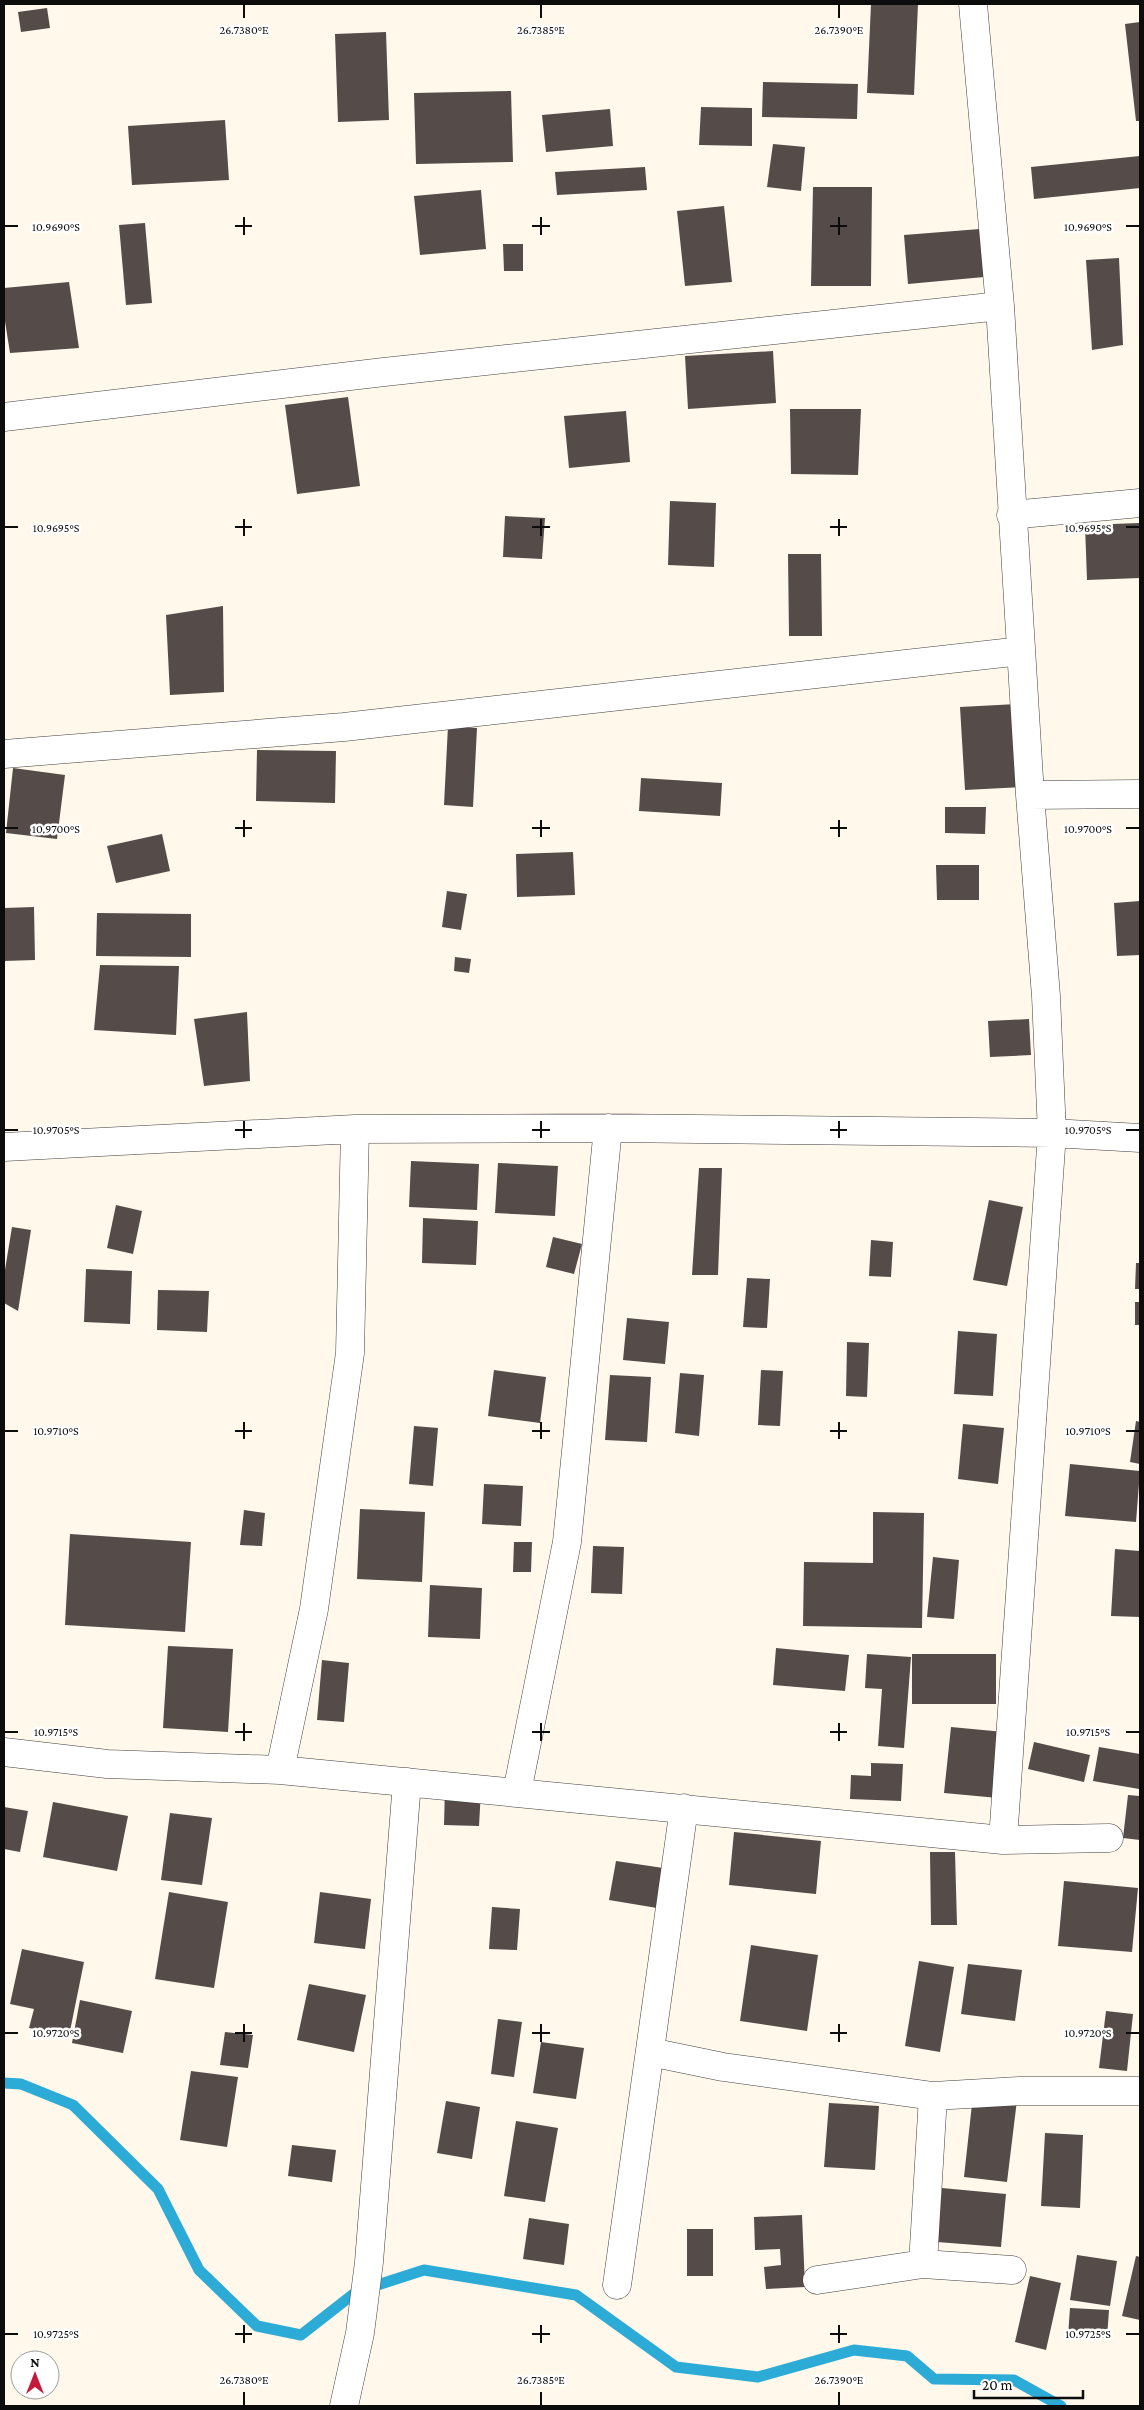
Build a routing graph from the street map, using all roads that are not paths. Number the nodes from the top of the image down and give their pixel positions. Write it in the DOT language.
graph roads {
  1 [pos="972,4"];
  2 [pos="1000,306"];
  3 [pos="4,417"];
  4 [pos="1140,503"];
  5 [pos="1011,515"];
  6 [pos="1021,651"];
  7 [pos="4,754"];
  8 [pos="1140,794"];
  9 [pos="1030,795"];
  10 [pos="608,1128"];
  11 [pos="355,1129"];
  12 [pos="1052,1133"];
  13 [pos="1140,1138"];
  14 [pos="4,1147"];
  15 [pos="4,1752"];
  16 [pos="280,1770"];
  17 [pos="407,1782"];
  18 [pos="517,1792"];
  19 [pos="684,1808"];
  20 [pos="1109,1838"];
  21 [pos="1003,1840"];
  22 [pos="650,2052"];
  23 [pos="1140,2091"];
  24 [pos="933,2096"];
  25 [pos="923,2264"];
  26 [pos="1012,2270"];
  27 [pos="817,2280"];
  28 [pos="617,2285"];
  29 [pos="344,2406"];
  1 -- 2 [label="street"];
  2 -- 3 [label="street"];
  2 -- 5 [label="street"];
  4 -- 5 [label="street"];
  5 -- 6 [label="street"];
  6 -- 7 [label="street"];
  6 -- 9 [label="street"];
  8 -- 9 [label="street"];
  9 -- 12 [label="street"];
  10 -- 11 [label="street"];
  10 -- 12 [label="street"];
  10 -- 18 [label="street"];
  11 -- 14 [label="street"];
  11 -- 16 [label="street"];
  12 -- 13 [label="street"];
  12 -- 21 [label="street"];
  15 -- 16 [label="street"];
  16 -- 17 [label="street"];
  17 -- 18 [label="street"];
  17 -- 29 [label="street"];
  18 -- 19 [label="street"];
  19 -- 21 [label="street"];
  19 -- 22 [label="street"];
  20 -- 21 [label="street"];
  22 -- 24 [label="street"];
  22 -- 28 [label="street"];
  23 -- 24 [label="street"];
  24 -- 25 [label="street"];
  25 -- 26 [label="street"];
  25 -- 27 [label="street"];
}
